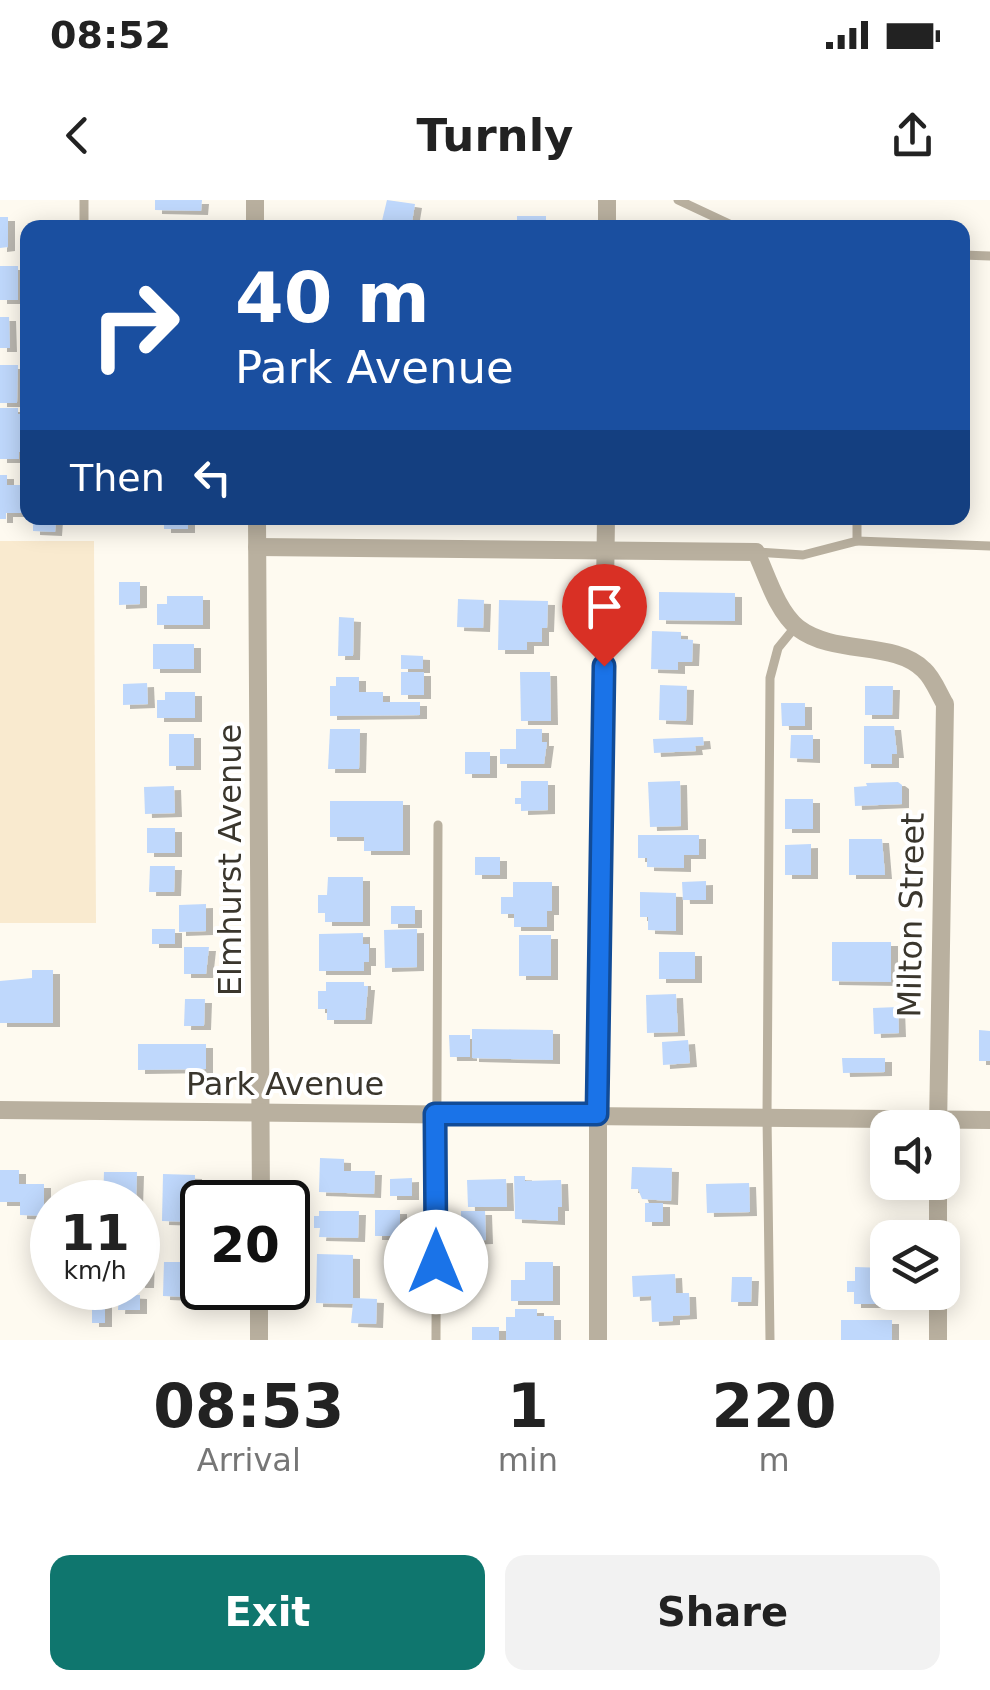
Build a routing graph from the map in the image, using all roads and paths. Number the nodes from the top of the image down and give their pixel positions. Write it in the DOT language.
graph roads {
  1 [pos="678,200"];
  2 [pos="722,220"];
  3 [pos="257,525"];
  4 [pos="606,525"];
  5 [pos="857,525"];
  6 [pos="857,541"];
  7 [pos="990,546"];
  8 [pos="258,547"];
  9 [pos="606,551"];
  10 [pos="756,552"];
  11 [pos="796,626"];
  12 [pos="438,825"];
  13 [pos="0,1110"];
  14 [pos="938,1110"];
  15 [pos="435,1114"];
  16 [pos="597,1114"];
  17 [pos="261,1116"];
  18 [pos="767,1116"];
  19 [pos="870,1120"];
  20 [pos="990,1120"];
  21 [pos="960,1122"];
  22 [pos="261,1180"];
  23 [pos="259,1310"];
  24 [pos="938,1310"];
  25 [pos="258,1340"];
  26 [pos="436,1340"];
  27 [pos="598,1340"];
  28 [pos="770,1340"];
  29 [pos="938,1340"];
  1 -- 2 [label="lane"];
  3 -- 8 [label="street, Elmhurst Avenue"];
  4 -- 9 [label="street"];
  5 -- 6 [label="lane"];
  6 -- 7 [label="lane"];
  6 -- 10 [label="lane"];
  8 -- 9 [label="street"];
  8 -- 17 [label="street, Elmhurst Avenue"];
  9 -- 10 [label="street"];
  9 -- 16 [label="street"];
  10 -- 11 [label="street"];
  11 -- 14 [label="street, Milton Street"];
  11 -- 18 [label="lane"];
  12 -- 15 [label="lane"];
  13 -- 17 [label="street, Park Avenue"];
  15 -- 16 [label="street, Park Avenue"];
  15 -- 17 [label="street, Park Avenue"];
  15 -- 26 [label="lane"];
  16 -- 18 [label="street, Park Avenue"];
  16 -- 27 [label="street"];
  17 -- 22 [label="street, Elmhurst Avenue"];
  18 -- 19 [label="street, Park Avenue"];
  18 -- 28 [label="lane"];
  20 -- 21 [label="street, Park Avenue"];
  23 -- 25 [label="street"];
  24 -- 29 [label="street"];
}
